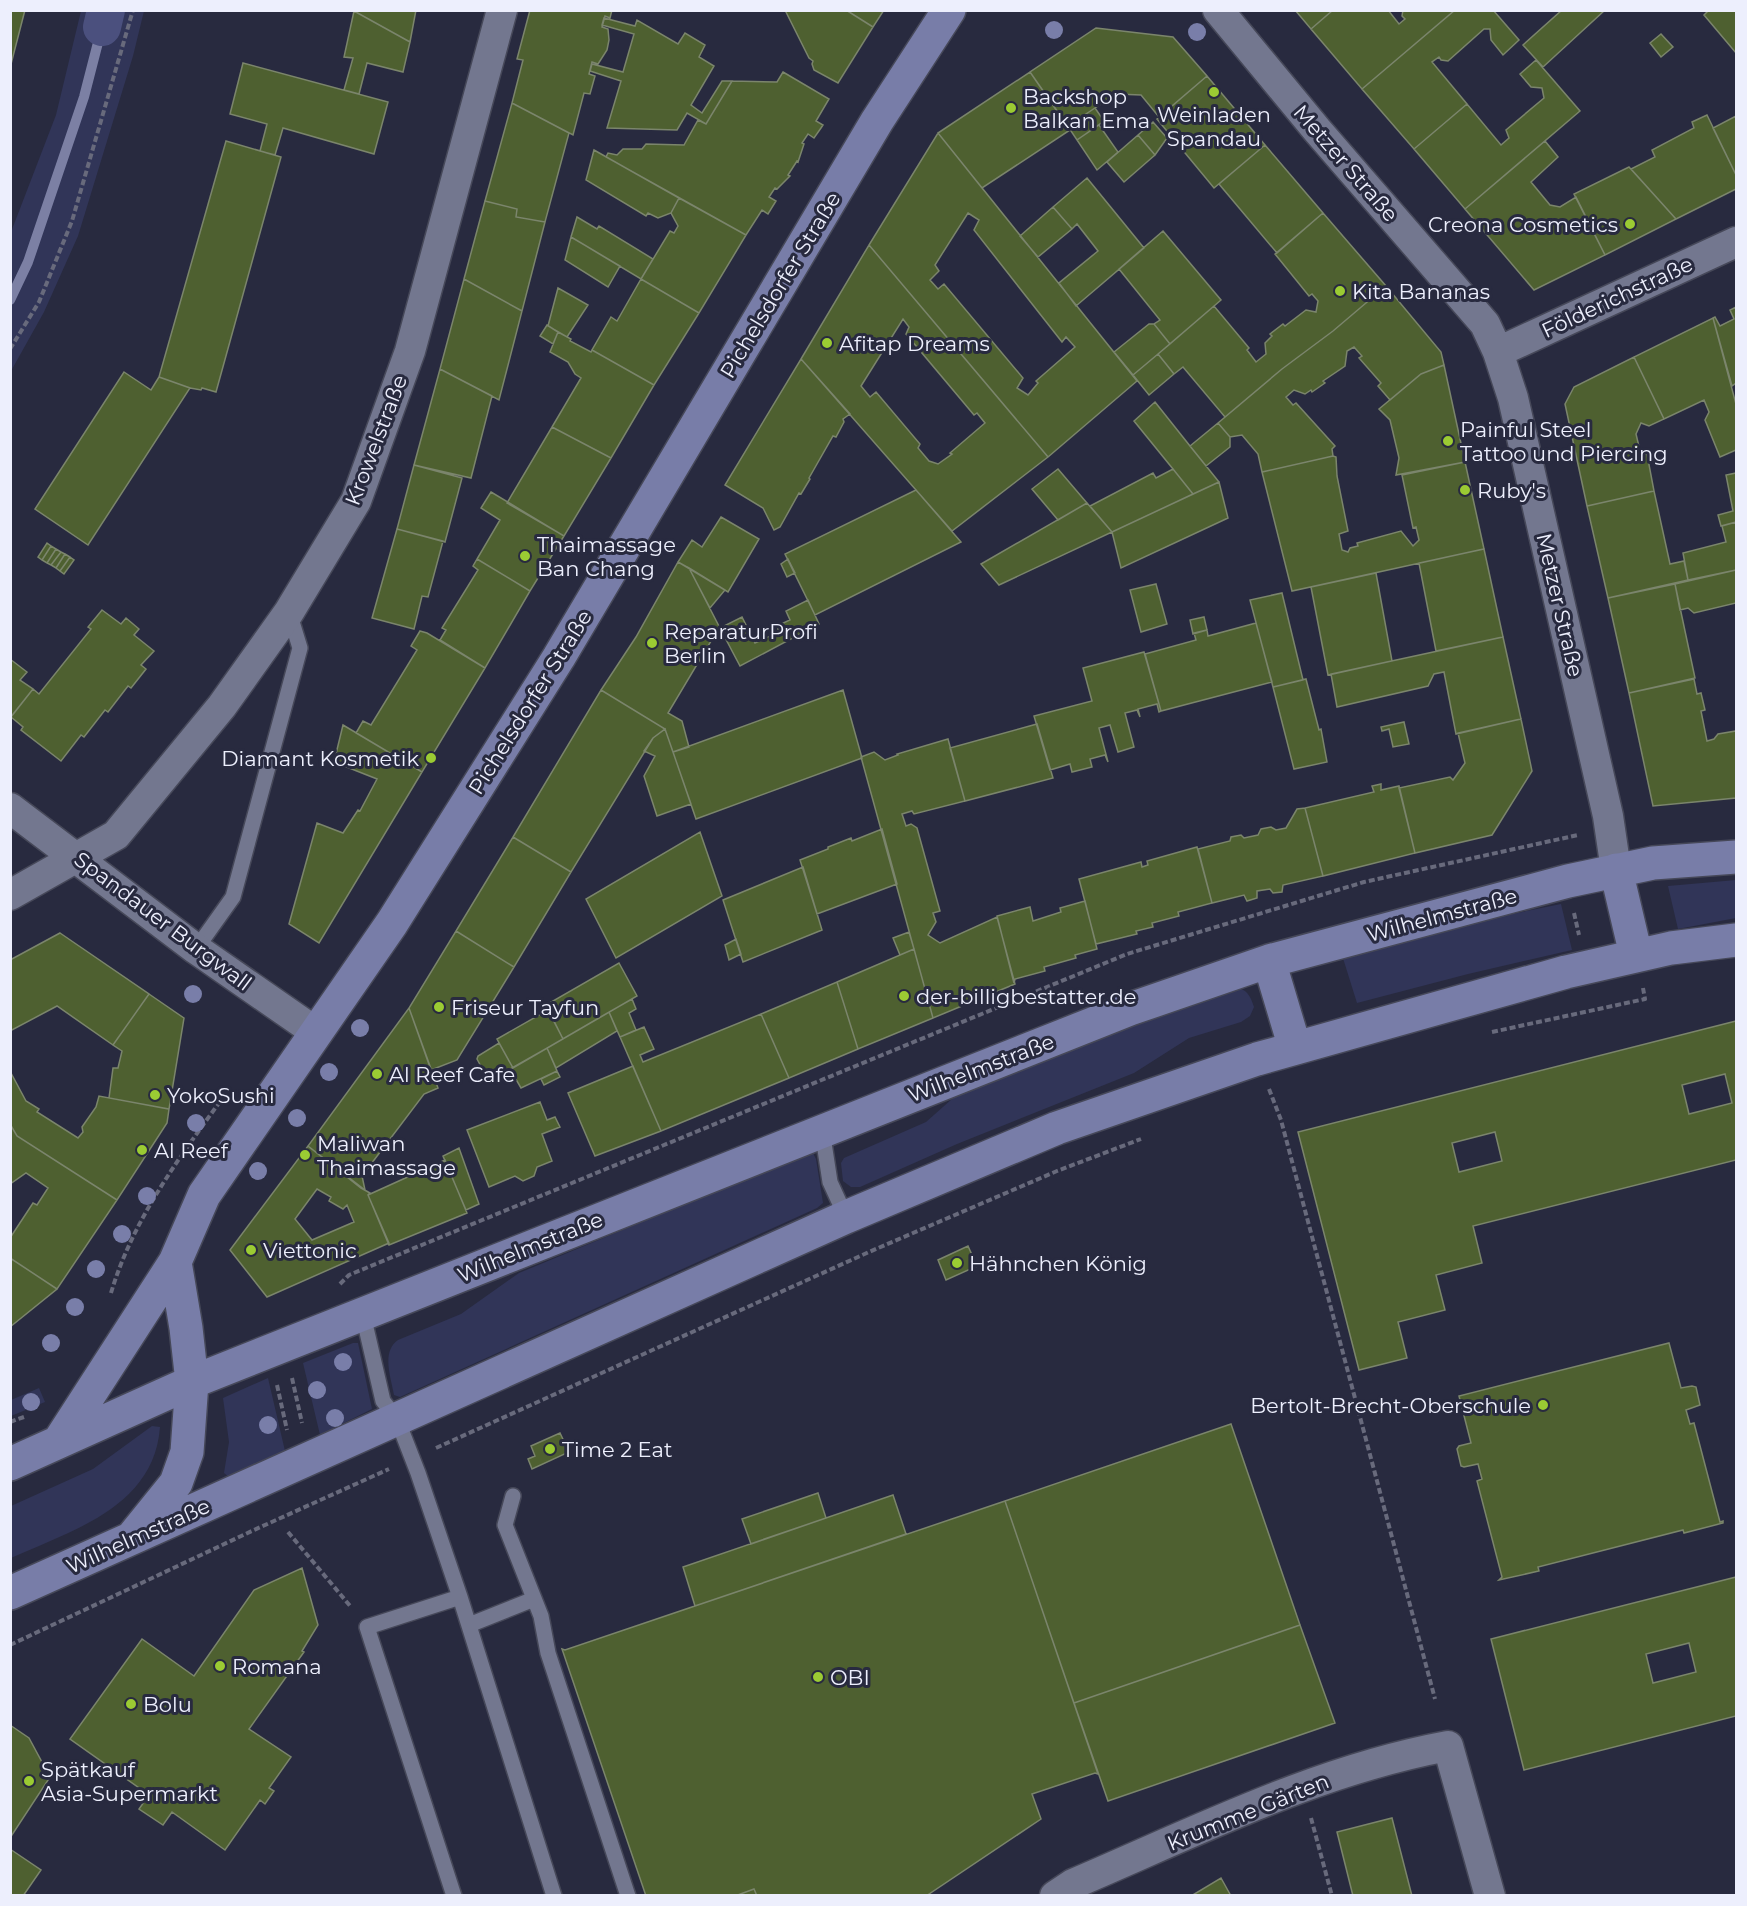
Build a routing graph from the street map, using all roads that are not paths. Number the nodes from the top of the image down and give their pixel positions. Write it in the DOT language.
graph roads {
  1 [pos="502,10"];
  2 [pos="949,10"];
  3 [pos="1218,10"];
  4 [pos="1737,242"];
  5 [pos="1498,352"];
  6 [pos="289,612"];
  7 [pos="10,808"];
  8 [pos="1737,857"];
  9 [pos="78,858"];
  10 [pos="1616,870"];
  11 [pos="10,895"];
  12 [pos="1737,939"];
  13 [pos="196,949"];
  14 [pos="1636,955"];
  15 [pos="1269,961"];
  16 [pos="317,1033"];
  17 [pos="1295,1048"];
  18 [pos="822,1130"];
  19 [pos="846,1217"];
  20 [pos="175,1262"];
  21 [pos="363,1315"];
  22 [pos="192,1382"];
  23 [pos="397,1419"];
  24 [pos="60,1440"];
  25 [pos="10,1464"];
  26 [pos="513,1496"];
  27 [pos="129,1541"];
  28 [pos="10,1593"];
  29 [pos="460,1597"];
  30 [pos="534,1599"];
  31 [pos="469,1625"];
  32 [pos="454,1896"];
  33 [pos="554,1896"];
  34 [pos="628,1896"];
  35 [pos="1055,1896"];
  36 [pos="1490,1896"];
  1 -- 6 [label="street, Krowelstraße"];
  2 -- 16 [label="main road, Pichelsdorfer Straße"];
  3 -- 5 [label="street, Metzer Straße"];
  4 -- 5 [label="street, Földerichstraße"];
  5 -- 10 [label="street, Metzer Straße"];
  6 -- 9 [label="street, Krowelstraße"];
  6 -- 13 [label="lane"];
  7 -- 9 [label="street, Spandauer Burgwall"];
  8 -- 10 [label="main road, Wilhelmstraße"];
  9 -- 11 [label="street, Krowelstraße"];
  9 -- 13 [label="street, Spandauer Burgwall"];
  10 -- 14 [label="main road"];
  10 -- 15 [label="main road, Wilhelmstraße"];
  12 -- 14 [label="main road, Wilhelmstraße"];
  13 -- 16 [label="street, Spandauer Burgwall"];
  14 -- 17 [label="main road, Wilhelmstraße"];
  15 -- 17 [label="main road"];
  15 -- 18 [label="main road, Wilhelmstraße"];
  16 -- 20 [label="main road, Pichelsdorfer Straße"];
  17 -- 19 [label="main road, Wilhelmstraße"];
  18 -- 19 [label="lane"];
  18 -- 21 [label="main road, Wilhelmstraße"];
  19 -- 23 [label="main road, Wilhelmstraße"];
  20 -- 22 [label="main road"];
  20 -- 24 [label="main road, Pichelsdorfer Straße"];
  21 -- 22 [label="main road, Wilhelmstraße"];
  21 -- 23 [label="lane"];
  22 -- 24 [label="main road, Wilhelmstraße"];
  22 -- 27 [label="main road"];
  23 -- 27 [label="main road, Wilhelmstraße"];
  23 -- 29 [label="lane"];
  24 -- 25 [label="main road, Wilhelmstraße"];
  26 -- 30 [label="lane"];
  27 -- 28 [label="main road, Wilhelmstraße"];
  29 -- 31 [label="lane"];
  29 -- 32 [label="lane"];
  30 -- 31 [label="lane"];
  30 -- 34 [label="lane"];
  31 -- 33 [label="lane"];
  35 -- 36 [label="street, Krumme Gärten"];
}
